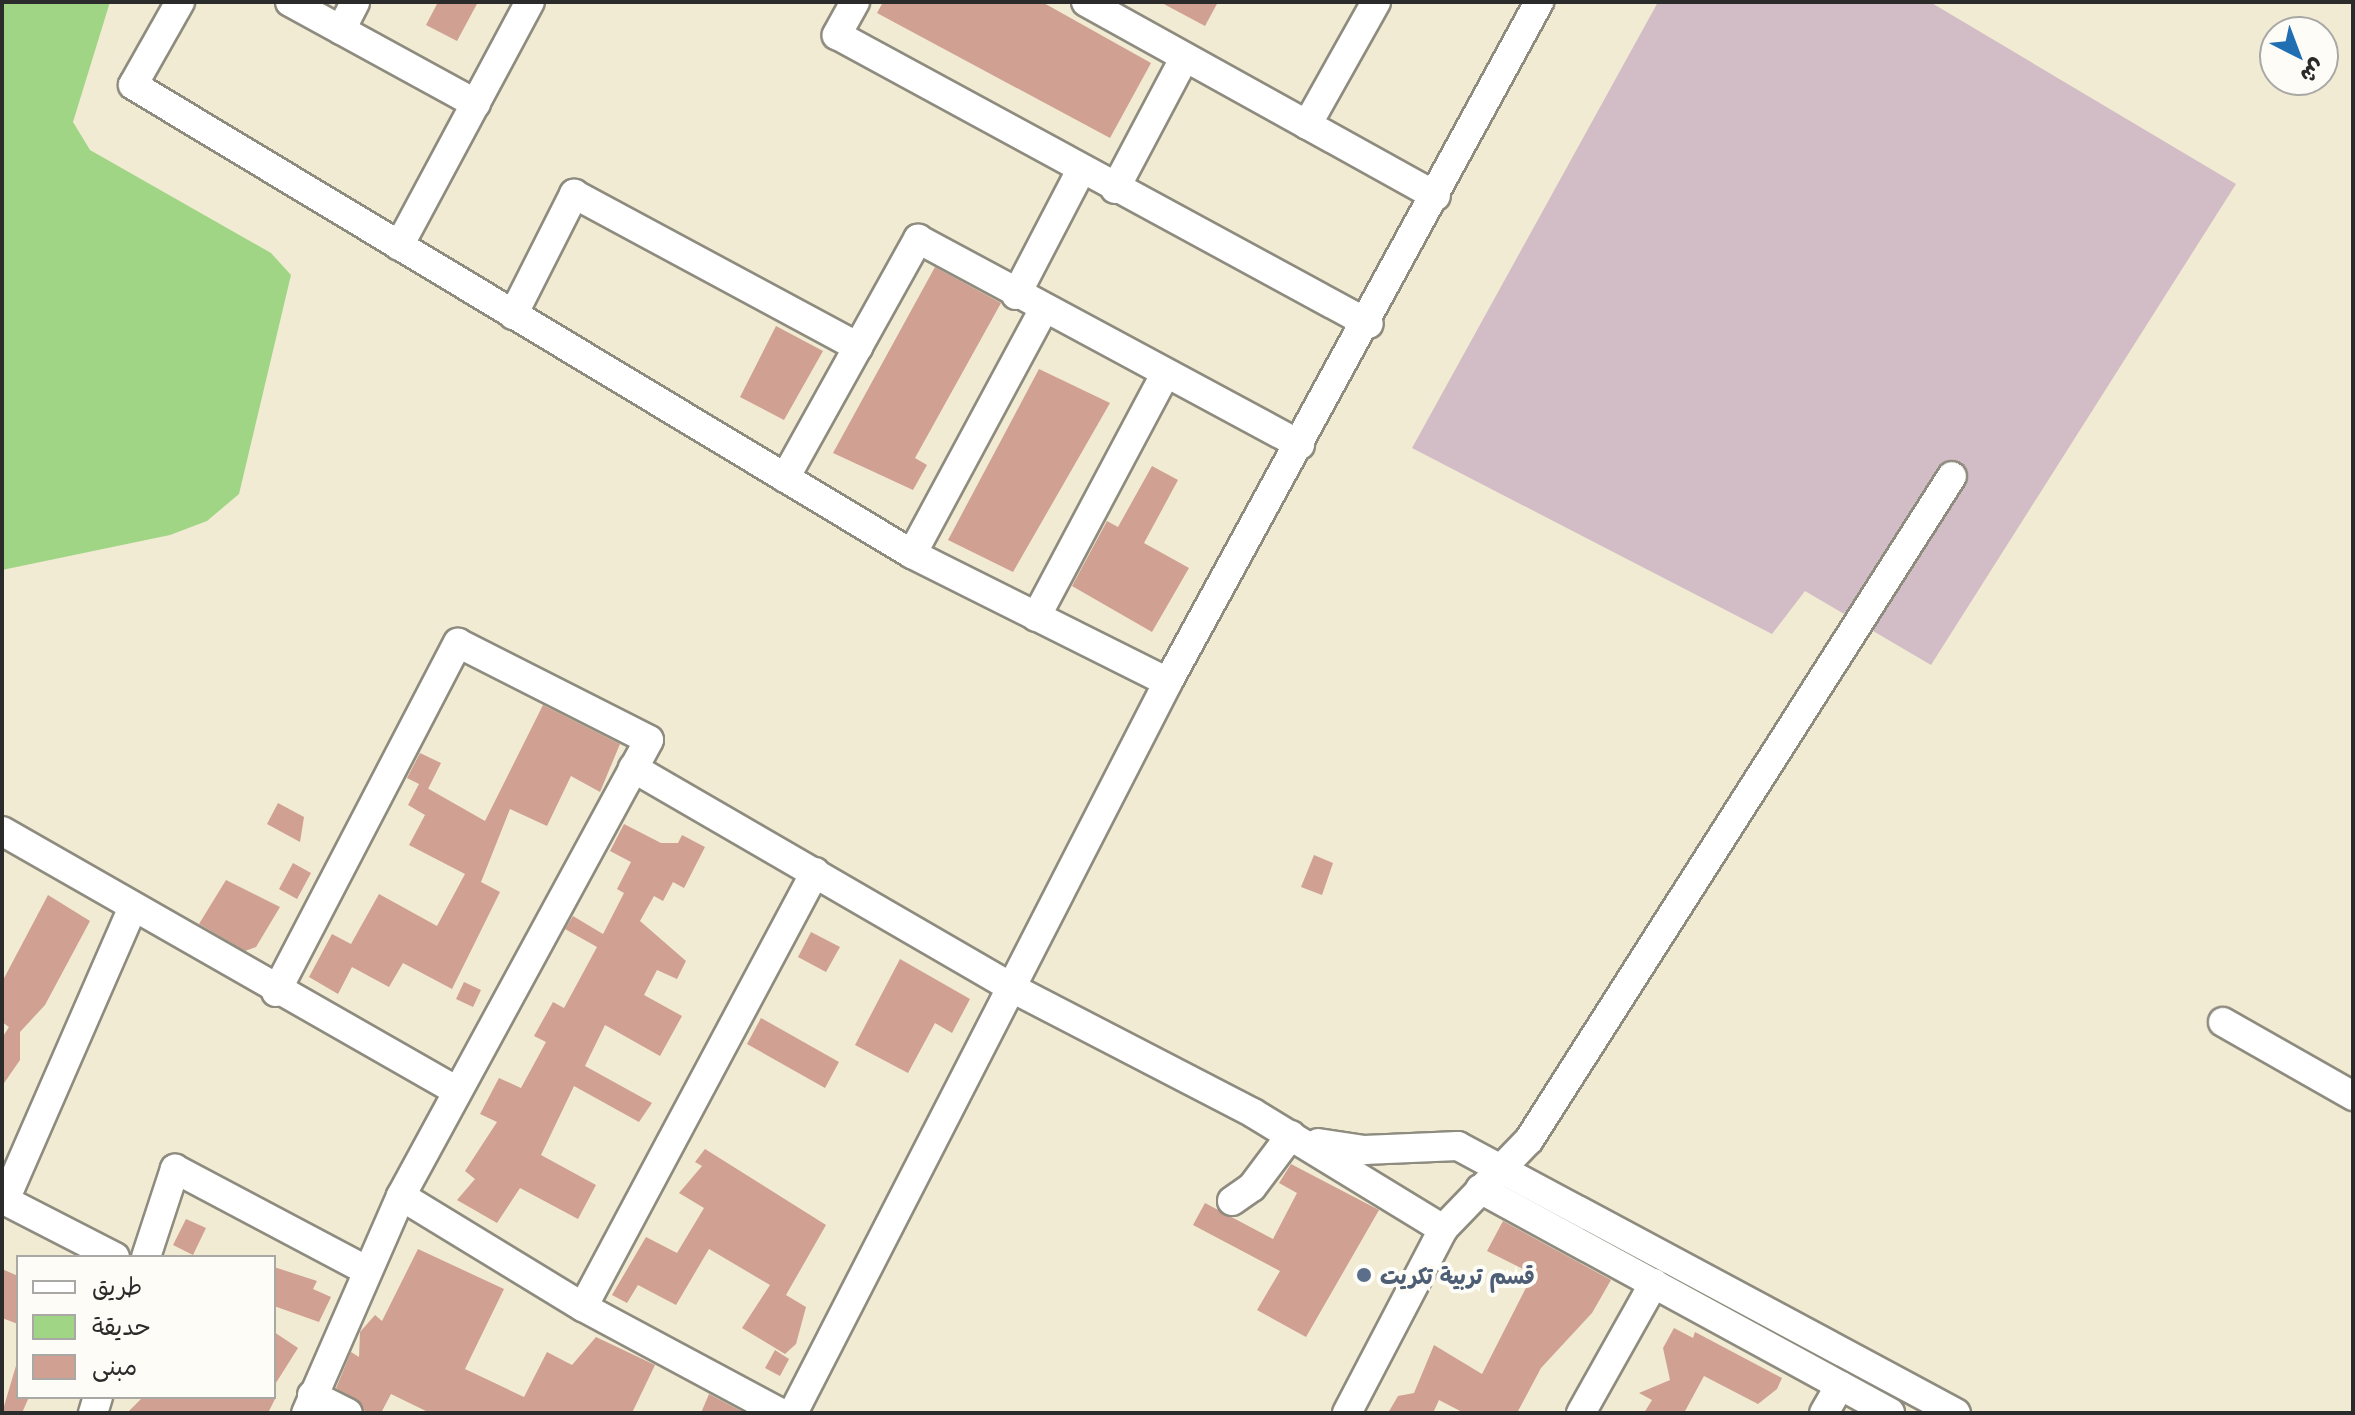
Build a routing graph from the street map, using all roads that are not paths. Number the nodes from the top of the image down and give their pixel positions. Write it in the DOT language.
graph roads {
  1 [pos="180,2"];
  2 [pos="290,2"];
  3 [pos="355,2"];
  4 [pos="530,2"];
  5 [pos="855,2"];
  6 [pos="1086,2"];
  7 [pos="1539,2"];
  8 [pos="1373,3"];
  9 [pos="341,30"];
  10 [pos="1185,57"];
  11 [pos="476,104"];
  12 [pos="1307,125"];
  13 [pos="1081,170"];
  14 [pos="1115,189"];
  15 [pos="1436,196"];
  16 [pos="399,246"];
  17 [pos="1016,295"];
  18 [pos="1044,309"];
  19 [pos="513,315"];
  20 [pos="1369,324"];
  21 [pos="858,347"];
  22 [pos="1166,373"];
  23 [pos="1300,445"];
  24 [pos="1952,476"];
  25 [pos="785,478"];
  26 [pos="912,554"];
  27 [pos="1036,617"];
  28 [pos="1168,682"];
  29 [pos="633,768"];
  30 [pos="2,831"];
  31 [pos="815,872"];
  32 [pos="133,907"];
  33 [pos="1012,988"];
  34 [pos="276,992"];
  35 [pos="2223,1022"];
  36 [pos="457,1091"];
  37 [pos="2353,1096"];
  38 [pos="1291,1135"];
  39 [pos="1508,1168"];
  40 [pos="1480,1189"];
  41 [pos="401,1196"];
  42 [pos="3,1199"];
  43 [pos="1232,1201"];
  44 [pos="1443,1229"];
  45 [pos="111,1255"];
  46 [pos="147,1255"];
  47 [pos="366,1270"];
  48 [pos="1654,1283"];
  49 [pos="583,1307"];
  50 [pos="1840,1385"];
  51 [pos="309,1404"];
  52 [pos="348,1413"];
  53 [pos="781,1413"];
  54 [pos="793,1413"];
  55 [pos="1347,1413"];
  56 [pos="1581,1413"];
  57 [pos="1824,1413"];
  58 [pos="1890,1413"];
  59 [pos="1956,1413"];
  1 -- 16 [label="street"];
  2 -- 9 [label="street"];
  3 -- 9 [label="street"];
  4 -- 11 [label="street"];
  5 -- 13 [label="street"];
  6 -- 10 [label="street"];
  7 -- 15 [label="street"];
  8 -- 12 [label="street"];
  9 -- 11 [label="street"];
  10 -- 12 [label="street"];
  10 -- 14 [label="street"];
  11 -- 16 [label="street"];
  12 -- 15 [label="street"];
  13 -- 14 [label="street"];
  13 -- 17 [label="street"];
  14 -- 20 [label="street"];
  15 -- 20 [label="street"];
  16 -- 19 [label="street"];
  17 -- 18 [label="street"];
  17 -- 21 [label="street"];
  18 -- 22 [label="street"];
  18 -- 26 [label="street"];
  19 -- 21 [label="street"];
  19 -- 25 [label="street"];
  20 -- 23 [label="street"];
  21 -- 25 [label="street"];
  22 -- 23 [label="street"];
  22 -- 27 [label="street"];
  23 -- 28 [label="street"];
  24 -- 39 [label="street"];
  25 -- 26 [label="street"];
  26 -- 27 [label="street"];
  27 -- 28 [label="street"];
  28 -- 33 [label="street"];
  29 -- 31 [label="street"];
  29 -- 34 [label="street"];
  29 -- 36 [label="street"];
  30 -- 32 [label="street"];
  31 -- 33 [label="street"];
  31 -- 49 [label="street"];
  32 -- 34 [label="street"];
  32 -- 42 [label="street"];
  33 -- 38 [label="street"];
  33 -- 54 [label="street"];
  34 -- 36 [label="street"];
  35 -- 37 [label="street"];
  36 -- 41 [label="street"];
  38 -- 39 [label="street"];
  38 -- 43 [label="street"];
  38 -- 44 [label="street"];
  39 -- 40 [label="street"];
  39 -- 59 [label="street"];
  40 -- 44 [label="street"];
  40 -- 48 [label="street"];
  41 -- 47 [label="street"];
  41 -- 49 [label="street"];
  42 -- 45 [label="street"];
  44 -- 55 [label="street"];
  46 -- 47 [label="street"];
  47 -- 51 [label="street"];
  48 -- 50 [label="street"];
  48 -- 56 [label="street"];
  49 -- 53 [label="street"];
  50 -- 57 [label="street"];
  50 -- 58 [label="street"];
  51 -- 52 [label="street"];
}
